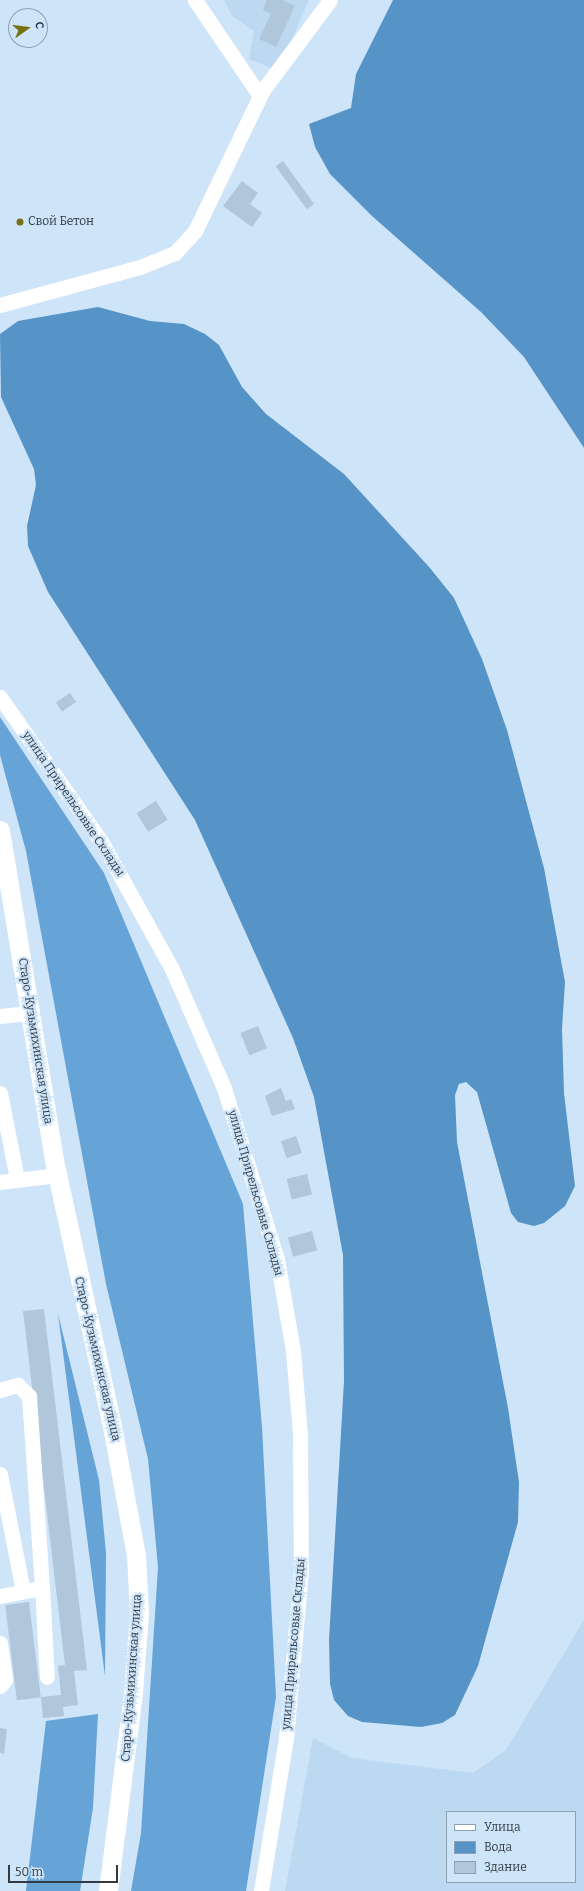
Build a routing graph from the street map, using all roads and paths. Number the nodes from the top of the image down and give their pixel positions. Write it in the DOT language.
graph roads {
  1 [pos="195,0"];
  2 [pos="330,0"];
  3 [pos="260,96"];
  4 [pos="0,305"];
  5 [pos="0,698"];
  6 [pos="0,830"];
  7 [pos="30,1013"];
  8 [pos="0,1016"];
  9 [pos="0,1093"];
  10 [pos="58,1175"];
  11 [pos="17,1179"];
  12 [pos="0,1182"];
  13 [pos="0,1390"];
  14 [pos="0,1474"];
  15 [pos="42,1588"];
  16 [pos="23,1591"];
  17 [pos="0,1596"];
  18 [pos="0,1643"];
  19 [pos="47,1677"];
  20 [pos="0,1686"];
  21 [pos="108,1891"];
  22 [pos="261,1891"];
  1 -- 3 [label="street"];
  2 -- 3 [label="street"];
  3 -- 4 [label="street"];
  5 -- 22 [label="street, улица Прирельсовые Склады"];
  6 -- 7 [label="main road, Старо-Кузьмихинская улица"];
  7 -- 8 [label="street"];
  7 -- 10 [label="main road, Старо-Кузьмихинская улица"];
  9 -- 11 [label="street"];
  10 -- 11 [label="street"];
  10 -- 21 [label="main road, Старо-Кузьмихинская улица"];
  11 -- 12 [label="street"];
  13 -- 15 [label="street"];
  14 -- 16 [label="street"];
  15 -- 16 [label="street"];
  15 -- 19 [label="street"];
  16 -- 17 [label="street"];
  18 -- 20 [label="street"];
}
